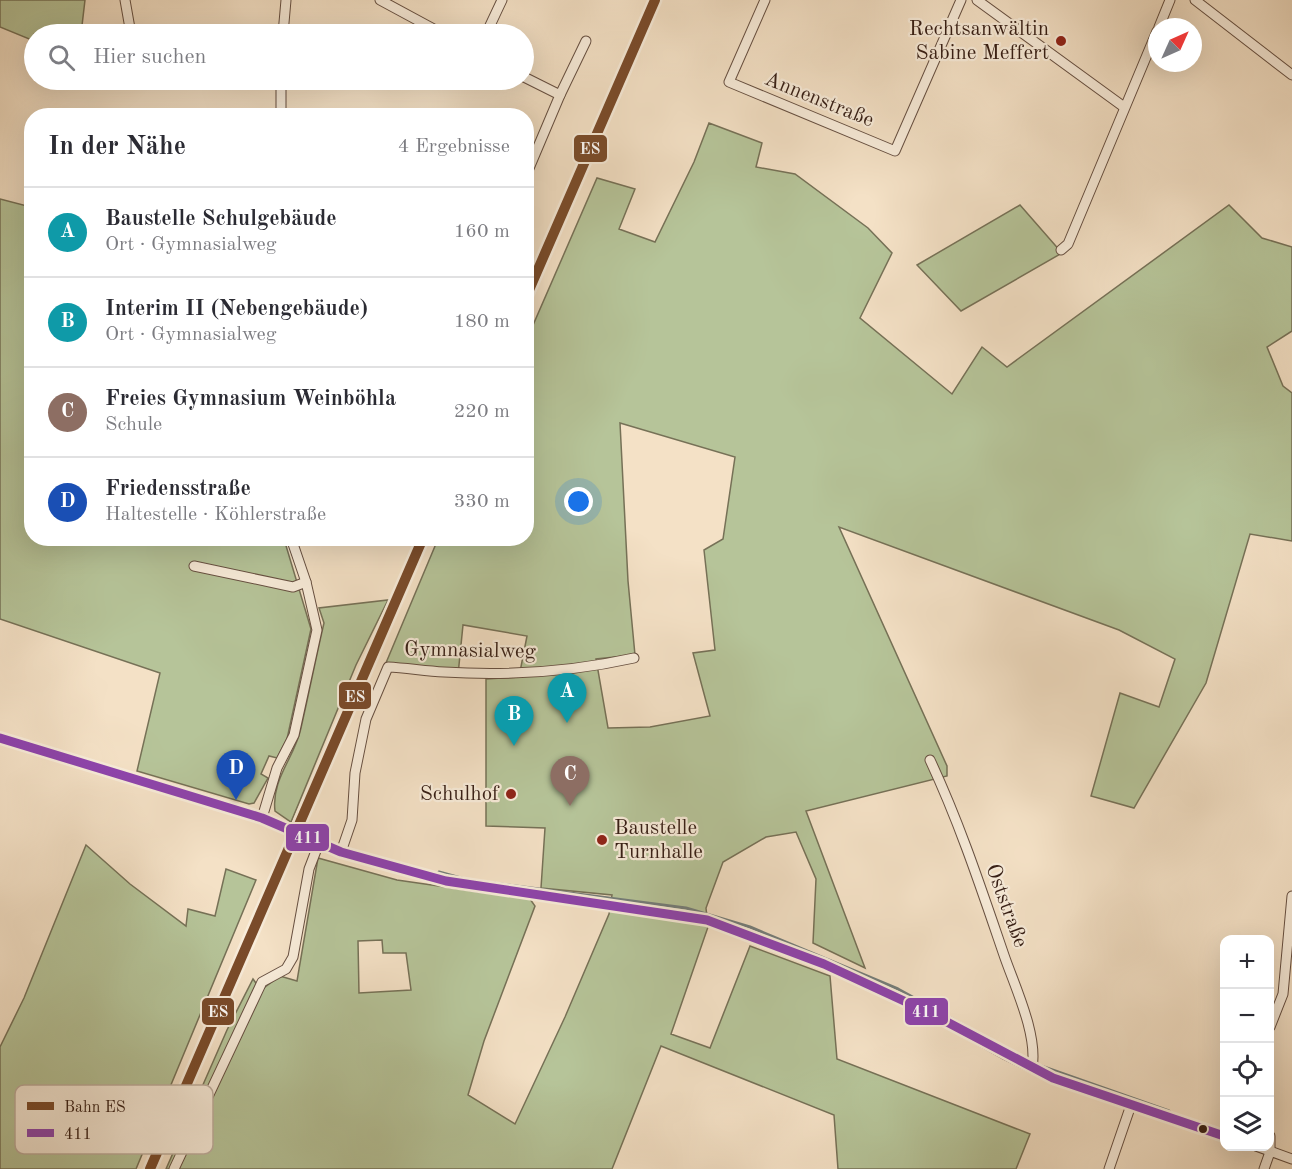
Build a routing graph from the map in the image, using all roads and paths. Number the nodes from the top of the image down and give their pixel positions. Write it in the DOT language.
graph roads {
  1 [pos="125,0"];
  2 [pos="286,0"];
  3 [pos="380,0"];
  4 [pos="502,0"];
  5 [pos="765,0"];
  6 [pos="961,0"];
  7 [pos="977,0"];
  8 [pos="1170,0"];
  9 [pos="1195,0"];
  10 [pos="1163,18"];
  11 [pos="129,24"];
  12 [pos="284,24"];
  13 [pos="424,24"];
  14 [pos="491,24"];
  15 [pos="586,41"];
  16 [pos="1148,52"];
  17 [pos="1292,75"];
  18 [pos="534,82"];
  19 [pos="281,90"];
  20 [pos="560,94"];
  21 [pos="1124,107"];
  22 [pos="281,108"];
  23 [pos="534,154"];
  24 [pos="1061,250"];
  25 [pos="294,546"];
  26 [pos="194,566"];
  27 [pos="306,582"];
  28 [pos="634,658"];
  29 [pos="0,738"];
  30 [pos="930,760"];
  31 [pos="262,818"];
  32 [pos="319,843"];
  33 [pos="341,852"];
  34 [pos="1292,896"];
  35 [pos="1274,1016"];
  36 [pos="1032,1068"];
  37 [pos="213,1086"];
  38 [pos="1131,1105"];
  39 [pos="1220,1135"];
  40 [pos="1270,1152"];
  41 [pos="181,1154"];
  42 [pos="1292,1159"];
  43 [pos="174,1169"];
  44 [pos="1109,1169"];
  45 [pos="1264,1169"];
  1 -- 11 [label="street"];
  2 -- 12 [label="street"];
  3 -- 13 [label="street"];
  4 -- 14 [label="street"];
  5 -- 6 [label="street, Annenstraße"];
  7 -- 21 [label="street"];
  8 -- 10 [label="street"];
  9 -- 17 [label="street"];
  15 -- 20 [label="street"];
  16 -- 21 [label="street"];
  18 -- 20 [label="street"];
  19 -- 22 [label="street"];
  20 -- 23 [label="street"];
  21 -- 24 [label="street"];
  25 -- 27 [label="street"];
  26 -- 27 [label="street"];
  27 -- 31 [label="street"];
  28 -- 33 [label="street, Gymnasialweg"];
  29 -- 31 [label="street"];
  30 -- 36 [label="street, Oststraße"];
  31 -- 32 [label="street"];
  32 -- 33 [label="street"];
  32 -- 37 [label="street"];
  33 -- 36 [label="street"];
  34 -- 35 [label="street"];
  36 -- 38 [label="street"];
  38 -- 39 [label="street"];
  38 -- 44 [label="street"];
  40 -- 42 [label="street"];
  40 -- 45 [label="street"];
  41 -- 43 [label="street"];
}
